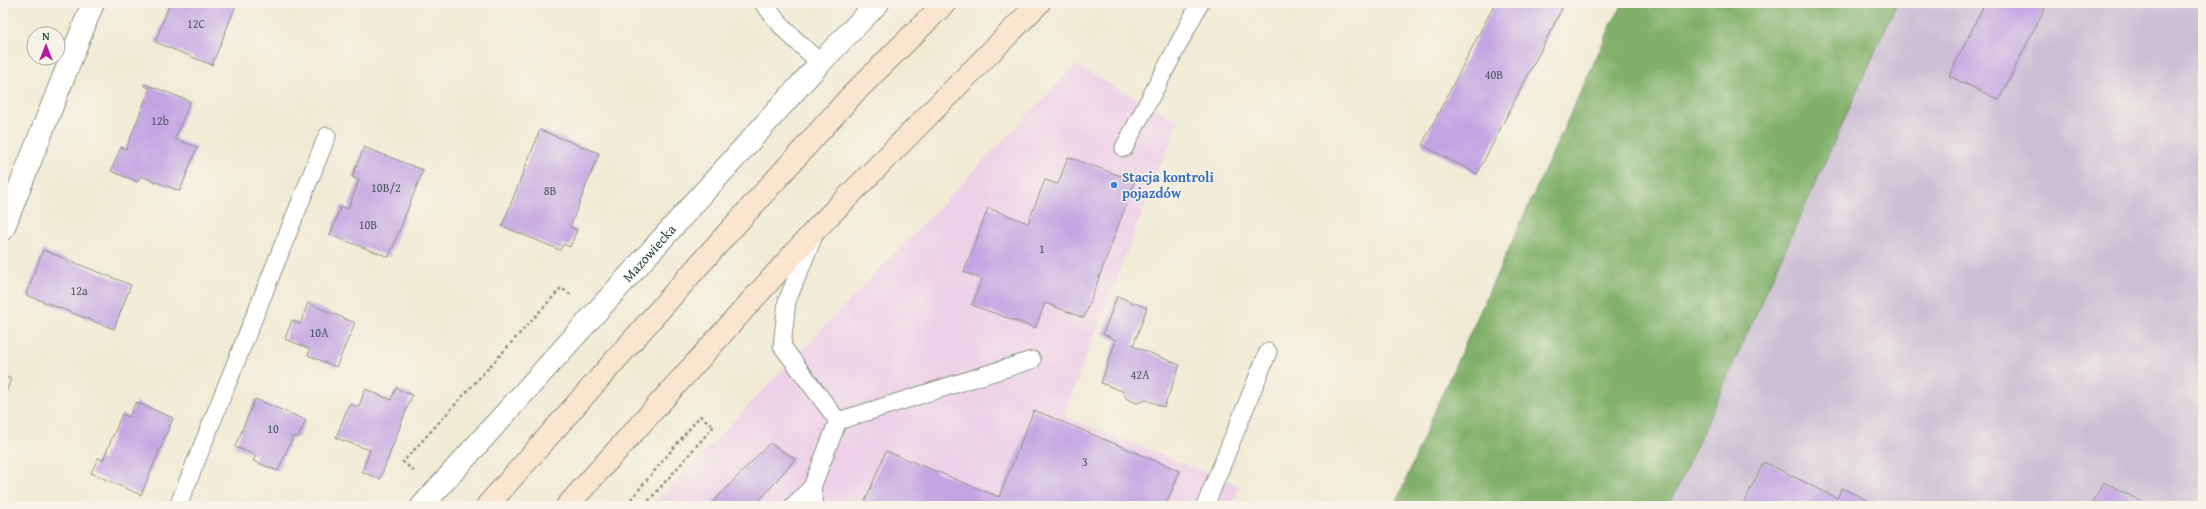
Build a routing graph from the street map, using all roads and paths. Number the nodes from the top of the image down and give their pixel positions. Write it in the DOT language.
graph roads {
  1 [pos="93,3"];
  2 [pos="763,3"];
  3 [pos="878,3"];
  4 [pos="945,3"];
  5 [pos="1039,3"];
  6 [pos="1200,3"];
  7 [pos="820,63"];
  8 [pos="327,136"];
  9 [pos="1124,148"];
  10 [pos="817,228"];
  11 [pos="3,229"];
  12 [pos="575,297"];
  13 [pos="1268,352"];
  14 [pos="1032,360"];
  15 [pos="838,422"];
  16 [pos="430,433"];
  17 [pos="812,487"];
  18 [pos="627,504"];
  19 [pos="178,506"];
  20 [pos="422,506"];
  21 [pos="487,506"];
  22 [pos="567,506"];
  23 [pos="644,506"];
  24 [pos="793,506"];
  25 [pos="815,506"];
  26 [pos="1205,506"];
  1 -- 11 [label="street"];
  2 -- 7 [label="lane"];
  3 -- 7 [label="street, Mazowiecka"];
  4 -- 21 [label="main road"];
  5 -- 10 [label="main road"];
  6 -- 9 [label="lane"];
  7 -- 20 [label="street, Mazowiecka"];
  8 -- 19 [label="lane"];
  10 -- 15 [label="lane"];
  10 -- 22 [label="main road"];
  12 -- 16 [label="path"];
  13 -- 26 [label="lane"];
  14 -- 15 [label="lane"];
  15 -- 17 [label="lane"];
  17 -- 24 [label="lane"];
  17 -- 25 [label="lane"];
  18 -- 23 [label="path"];
}
